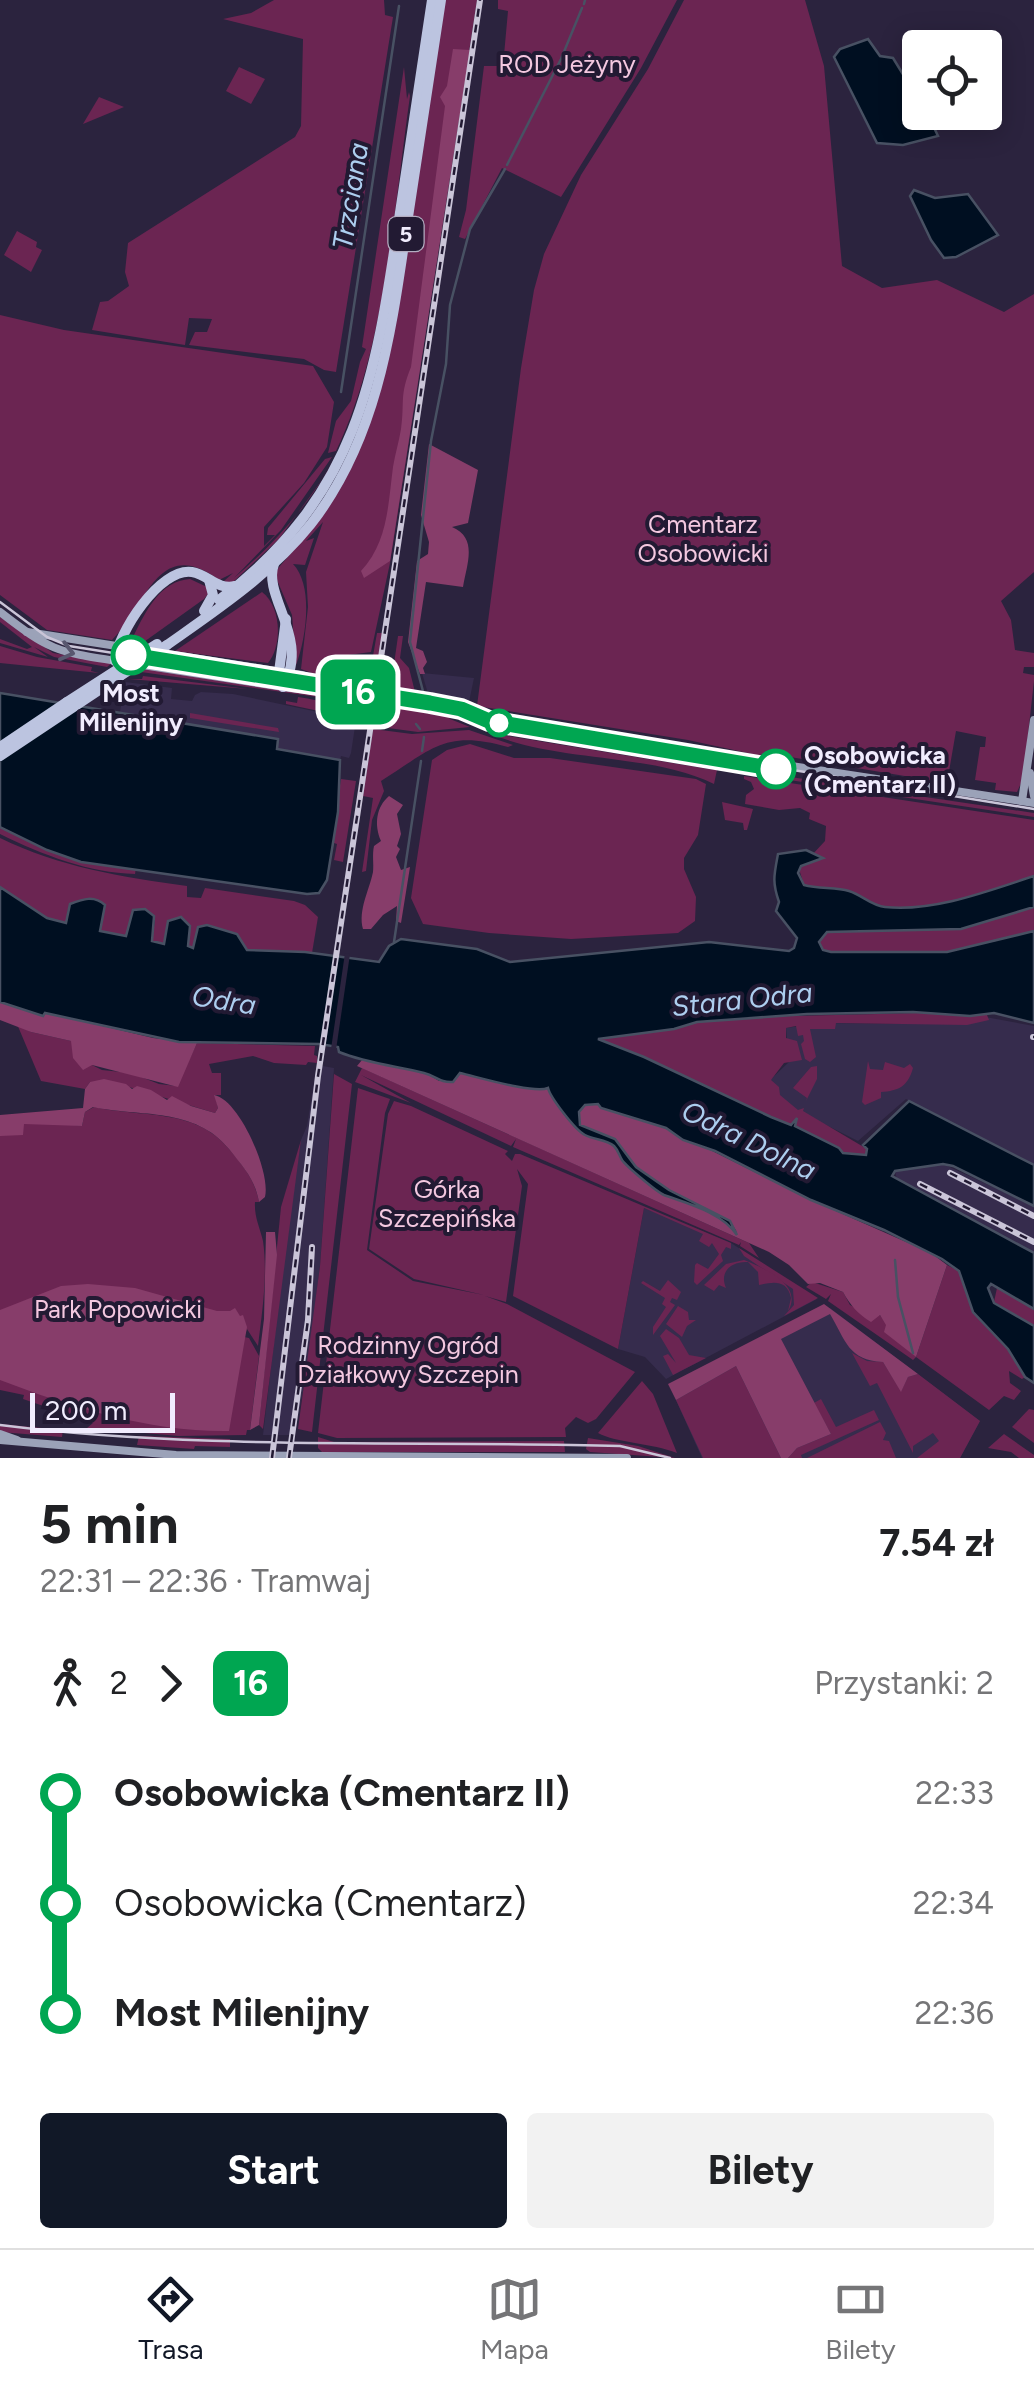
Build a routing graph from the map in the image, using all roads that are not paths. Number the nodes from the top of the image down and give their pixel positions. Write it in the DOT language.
graph roads {
  1 [pos="432,0"];
  2 [pos="441,0"];
  3 [pos="274,563"];
  4 [pos="209,580"];
  5 [pos="241,588"];
  6 [pos="273,591"];
  7 [pos="204,611"];
  8 [pos="0,612"];
  9 [pos="24,630"];
  10 [pos="162,645"];
  11 [pos="120,648"];
  12 [pos="115,661"];
  13 [pos="284,672"];
  14 [pos="283,687"];
  15 [pos="352,692"];
  16 [pos="1034,720"];
  17 [pos="0,748"];
  18 [pos="0,756"];
  19 [pos="1029,768"];
  20 [pos="1034,798"];
  21 [pos="1022,801"];
  22 [pos="0,1437"];
  23 [pos="181,1456"];
  24 [pos="337,1457"];
  25 [pos="626,1458"];
  1 -- 5 [label="main road, 5"];
  2 -- 3 [label="main road, 5"];
  3 -- 5 [label="main road, 5"];
  3 -- 6 [label="main road"];
  4 -- 5 [label="main road"];
  4 -- 7 [label="main road"];
  4 -- 11 [label="main road"];
  5 -- 6 [label="main road"];
  5 -- 7 [label="main road, 5"];
  5 -- 10 [label="main road, 5"];
  6 -- 13 [label="main road"];
  7 -- 10 [label="main road, 5"];
  8 -- 9 [label="street"];
  9 -- 11 [label="street"];
  9 -- 12 [label="street, one-way"];
  10 -- 17 [label="main road, 5, bridge"];
  10 -- 18 [label="main road, 5, bridge"];
  11 -- 12 [label="main road"];
  11 -- 13 [label="street"];
  12 -- 14 [label="street"];
  13 -- 14 [label="main road"];
  13 -- 15 [label="street"];
  14 -- 15 [label="street"];
  15 -- 21 [label="street"];
  16 -- 19 [label="street"];
  19 -- 20 [label="street"];
  19 -- 21 [label="street"];
  20 -- 21 [label="street"];
  22 -- 23 [label="street"];
  23 -- 24 [label="street"];
  24 -- 25 [label="street"];
}
